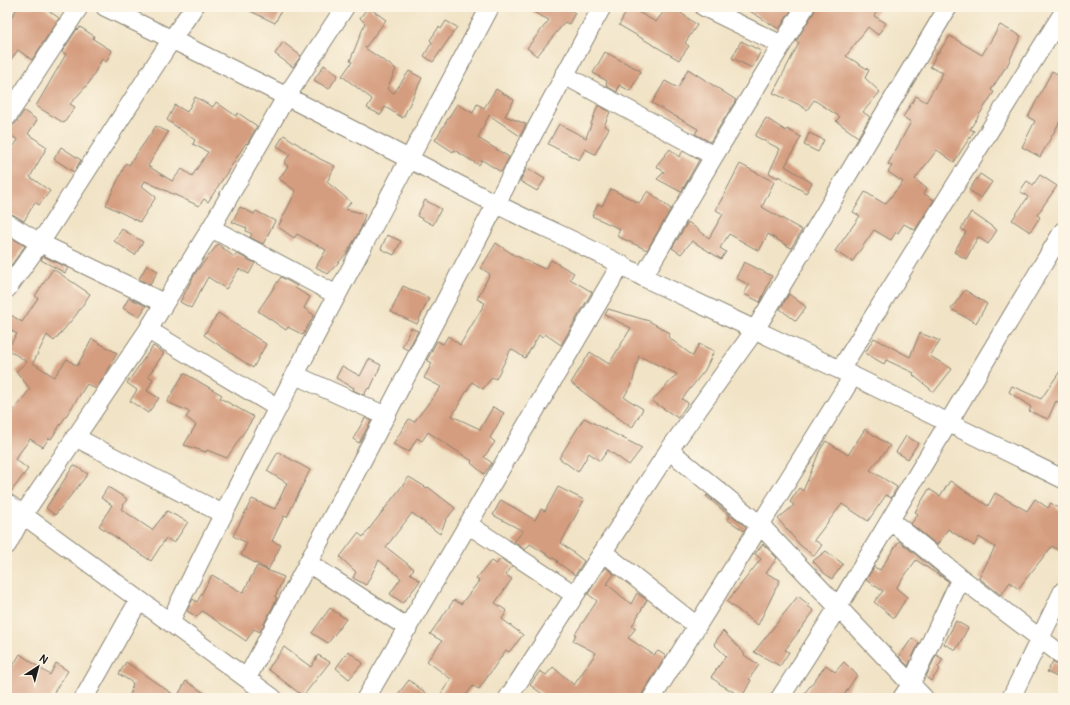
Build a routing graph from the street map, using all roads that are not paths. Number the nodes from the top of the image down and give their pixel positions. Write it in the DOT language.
graph roads {
  1 [pos="80,7"];
  2 [pos="105,7"];
  3 [pos="194,7"];
  4 [pos="345,7"];
  5 [pos="490,7"];
  6 [pos="602,7"];
  7 [pos="704,7"];
  8 [pos="805,7"];
  9 [pos="948,7"];
  10 [pos="1050,7"];
  11 [pos="727,12"];
  12 [pos="1063,14"];
  13 [pos="172,39"];
  14 [pos="782,45"];
  15 [pos="564,75"];
  16 [pos="286,97"];
  17 [pos="7,117"];
  18 [pos="714,156"];
  19 [pos="409,159"];
  20 [pos="496,204"];
  21 [pos="7,223"];
  22 [pos="210,228"];
  23 [pos="1063,231"];
  24 [pos="40,244"];
  25 [pos="621,264"];
  26 [pos="643,277"];
  27 [pos="7,289"];
  28 [pos="337,295"];
  29 [pos="164,303"];
  30 [pos="148,330"];
  31 [pos="755,330"];
  32 [pos="847,373"];
  33 [pos="295,375"];
  34 [pos="278,408"];
  35 [pos="386,416"];
  36 [pos="949,423"];
  37 [pos="75,437"];
  38 [pos="669,450"];
  39 [pos="1063,479"];
  40 [pos="7,503"];
  41 [pos="223,514"];
  42 [pos="24,515"];
  43 [pos="890,520"];
  44 [pos="469,525"];
  45 [pos="761,526"];
  46 [pos="7,545"];
  47 [pos="602,552"];
  48 [pos="308,563"];
  49 [pos="961,578"];
  50 [pos="1063,591"];
  51 [pos="575,595"];
  52 [pos="139,600"];
  53 [pos="838,607"];
  54 [pos="170,622"];
  55 [pos="697,626"];
  56 [pos="408,628"];
  57 [pos="1039,638"];
  58 [pos="1063,656"];
  59 [pos="246,678"];
  60 [pos="906,691"];
  61 [pos="269,697"];
  62 [pos="84,698"];
  63 [pos="366,698"];
  64 [pos="508,698"];
  65 [pos="652,698"];
  66 [pos="780,698"];
  67 [pos="924,698"];
  68 [pos="1010,698"];
  1 -- 17 [label="street"];
  2 -- 13 [label="street"];
  3 -- 13 [label="street"];
  4 -- 16 [label="street"];
  5 -- 19 [label="street"];
  6 -- 15 [label="street"];
  7 -- 11 [label="street"];
  8 -- 14 [label="street"];
  9 -- 31 [label="street"];
  10 -- 12 [label="street"];
  11 -- 14 [label="street"];
  12 -- 32 [label="street"];
  13 -- 16 [label="street"];
  13 -- 24 [label="street"];
  14 -- 18 [label="street"];
  15 -- 18 [label="street"];
  15 -- 20 [label="street"];
  16 -- 19 [label="street"];
  16 -- 22 [label="street"];
  18 -- 26 [label="street"];
  19 -- 20 [label="street"];
  19 -- 28 [label="street"];
  20 -- 25 [label="street"];
  20 -- 35 [label="street"];
  21 -- 24 [label="street"];
  22 -- 28 [label="street"];
  22 -- 29 [label="street"];
  23 -- 36 [label="street"];
  24 -- 27 [label="street"];
  24 -- 29 [label="street"];
  25 -- 26 [label="street"];
  25 -- 44 [label="street"];
  26 -- 31 [label="street"];
  28 -- 33 [label="street"];
  29 -- 30 [label="street"];
  30 -- 34 [label="street"];
  30 -- 37 [label="street"];
  31 -- 32 [label="street"];
  31 -- 38 [label="street"];
  32 -- 36 [label="street"];
  32 -- 45 [label="street"];
  33 -- 34 [label="street"];
  33 -- 35 [label="street"];
  34 -- 41 [label="street"];
  35 -- 48 [label="street"];
  36 -- 39 [label="street"];
  36 -- 43 [label="street"];
  37 -- 41 [label="street"];
  37 -- 42 [label="street"];
  38 -- 45 [label="street"];
  38 -- 47 [label="street"];
  40 -- 42 [label="street"];
  41 -- 54 [label="street"];
  42 -- 46 [label="street"];
  42 -- 52 [label="street"];
  43 -- 49 [label="street"];
  43 -- 53 [label="street"];
  44 -- 51 [label="street"];
  44 -- 56 [label="street"];
  45 -- 53 [label="street"];
  45 -- 55 [label="street"];
  47 -- 51 [label="street"];
  47 -- 55 [label="street"];
  48 -- 56 [label="street"];
  48 -- 59 [label="street"];
  49 -- 57 [label="street"];
  49 -- 60 [label="street"];
  50 -- 57 [label="street"];
  51 -- 64 [label="street"];
  52 -- 54 [label="street"];
  52 -- 62 [label="street"];
  53 -- 60 [label="street"];
  53 -- 66 [label="street"];
  54 -- 59 [label="street"];
  55 -- 65 [label="street"];
  56 -- 63 [label="street"];
  57 -- 58 [label="street"];
  57 -- 68 [label="street"];
  59 -- 61 [label="street"];
  60 -- 67 [label="street"];
}
